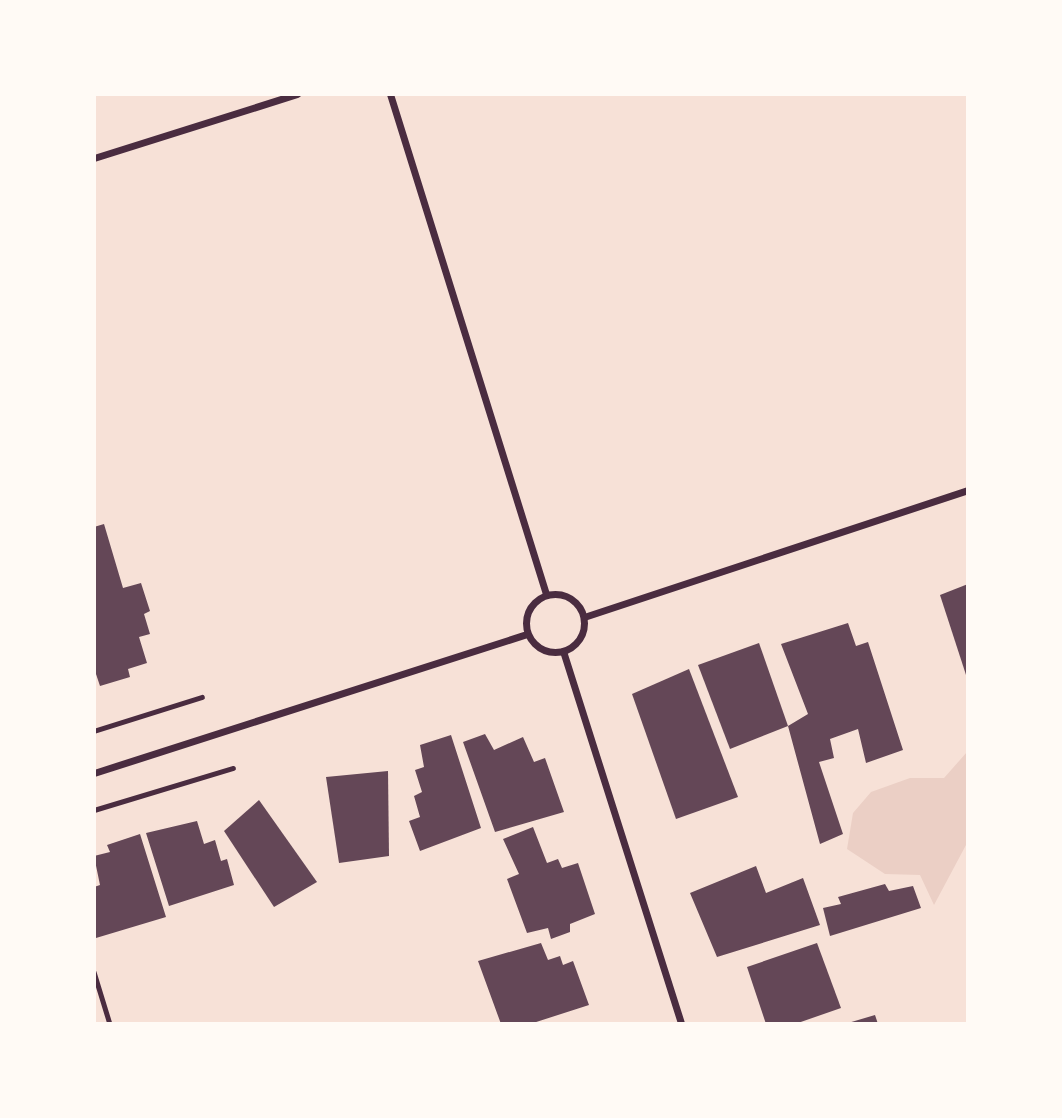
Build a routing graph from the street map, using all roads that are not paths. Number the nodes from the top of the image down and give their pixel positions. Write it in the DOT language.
graph roads {
  1 [pos="297,94"];
  2 [pos="390,94"];
  3 [pos="94,158"];
  4 [pos="968,490"];
  5 [pos="546,594"];
  6 [pos="584,617"];
  7 [pos="527,634"];
  8 [pos="563,651"];
  9 [pos="94,773"];
  10 [pos="681,1024"];
  1 -- 3 [label="street"];
  2 -- 5 [label="street"];
  4 -- 6 [label="street"];
  5 -- 6 [label="street"];
  5 -- 7 [label="street"];
  6 -- 8 [label="street"];
  7 -- 8 [label="street"];
  7 -- 9 [label="street"];
  8 -- 10 [label="street"];
}
